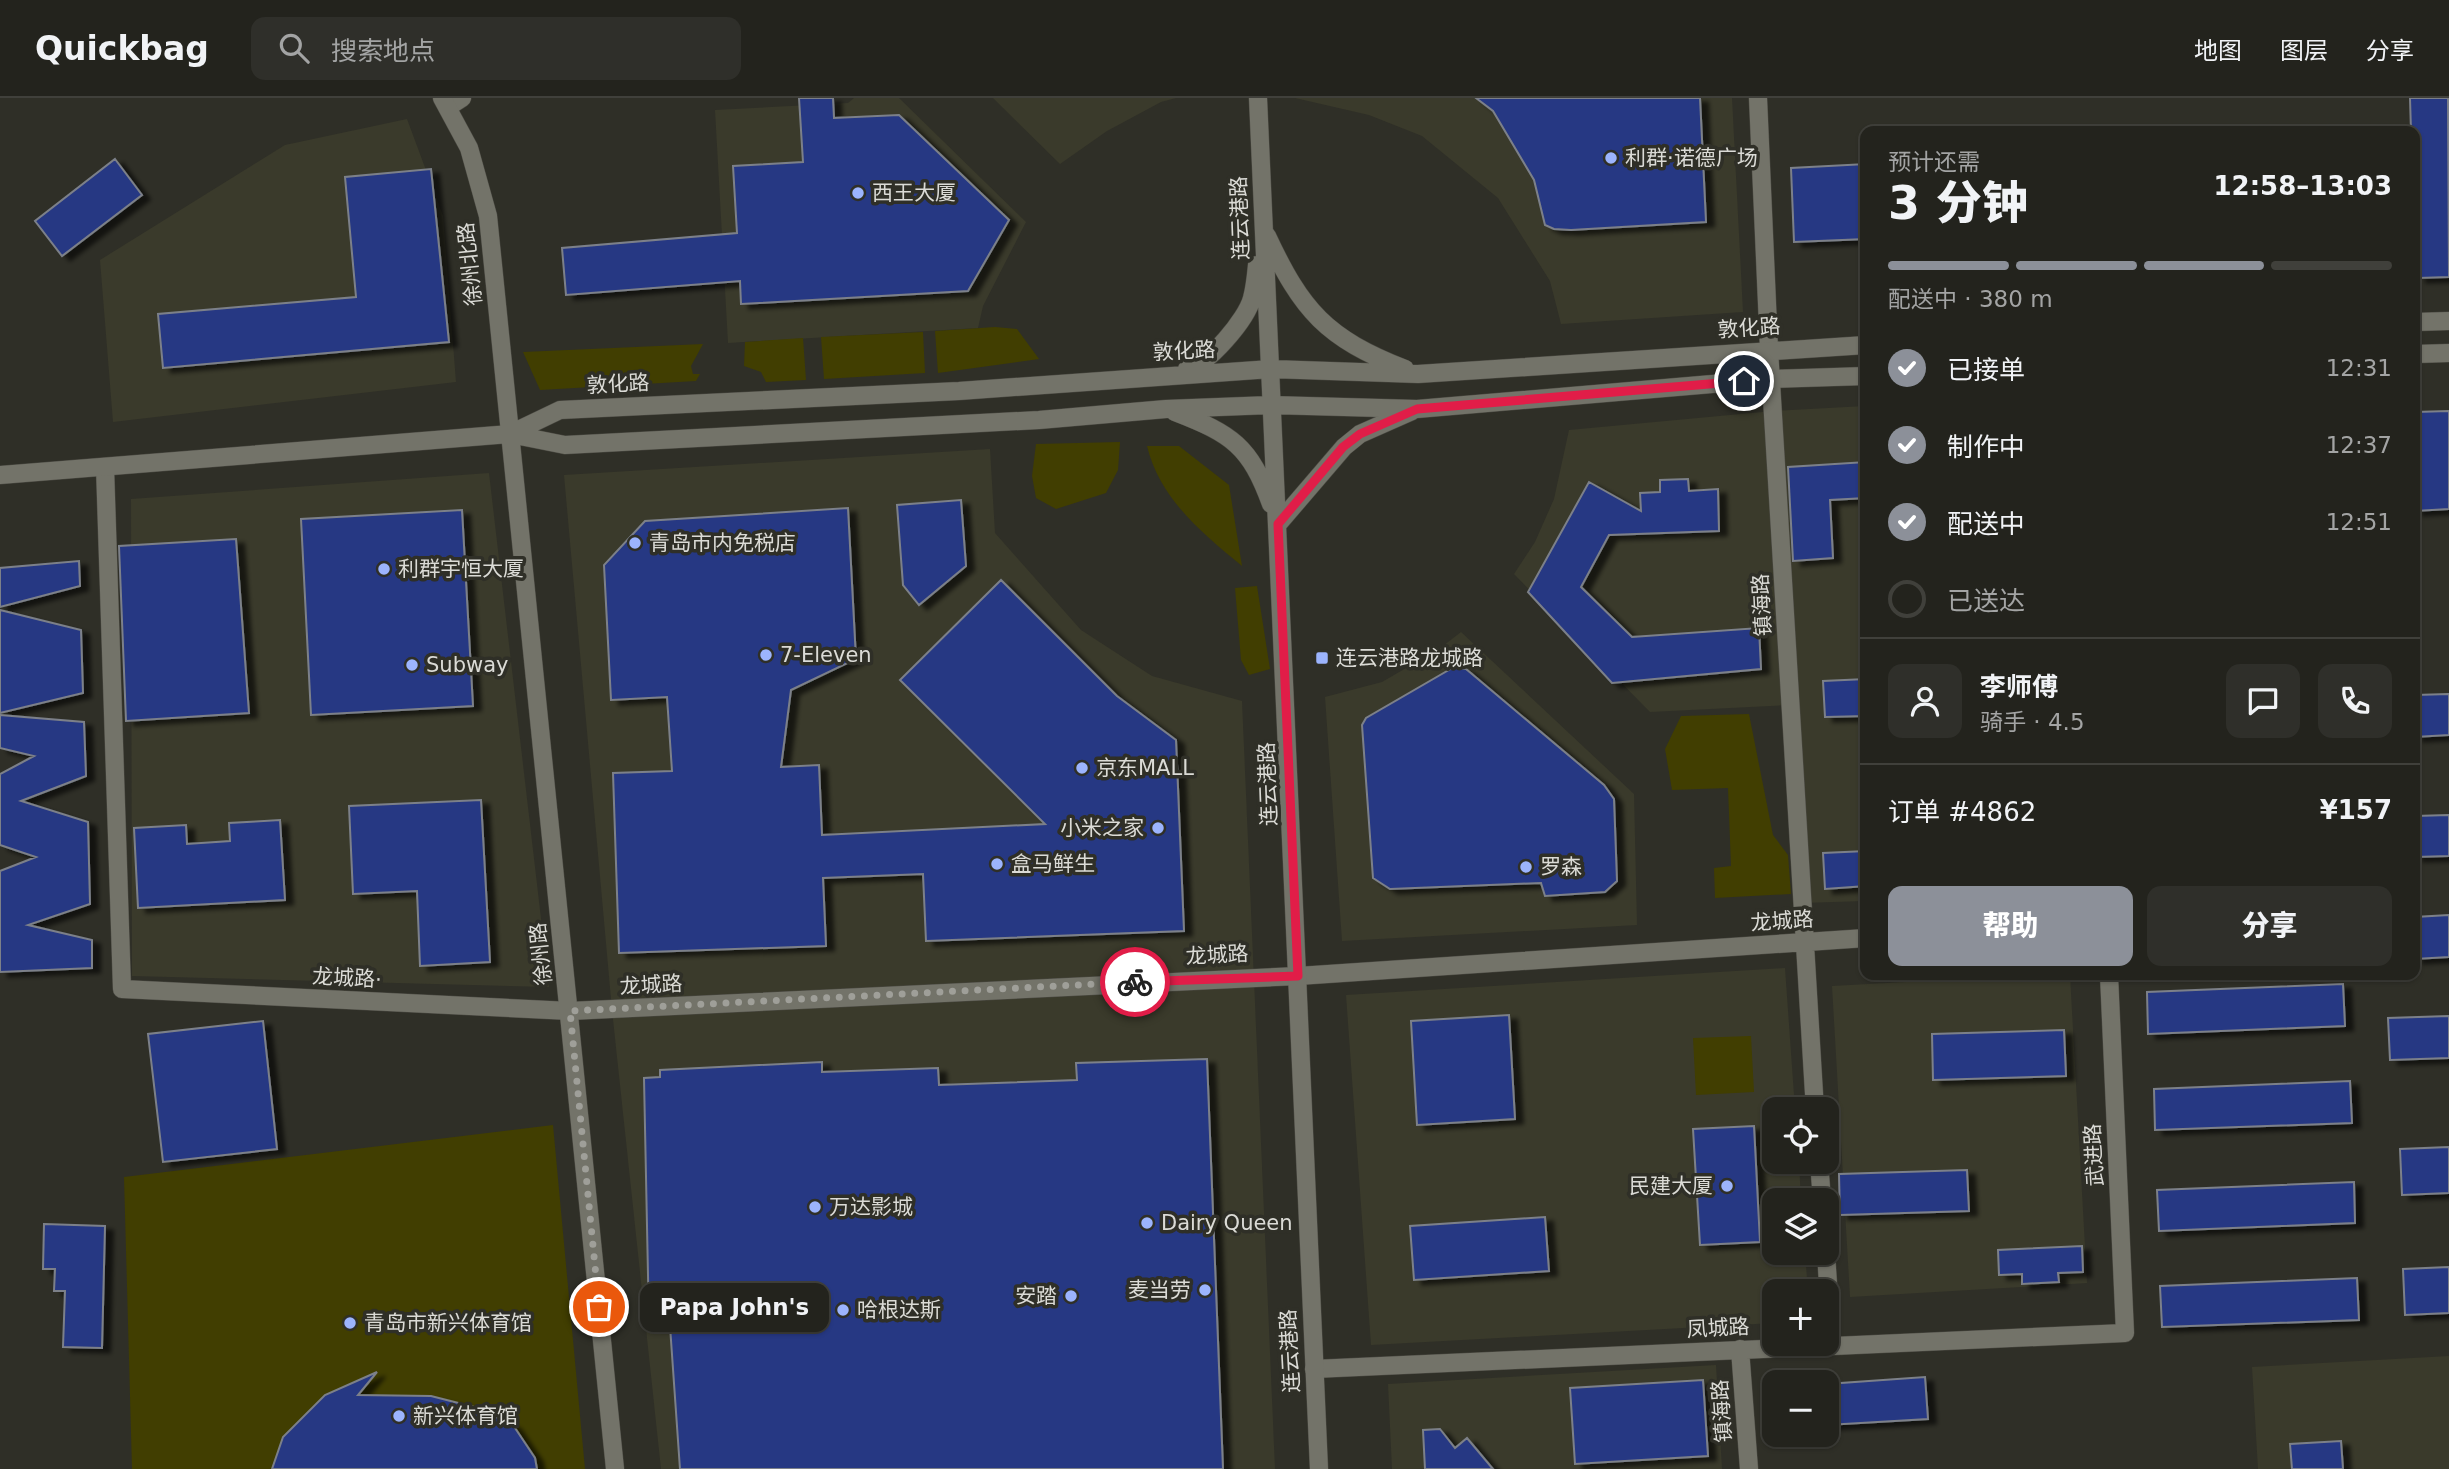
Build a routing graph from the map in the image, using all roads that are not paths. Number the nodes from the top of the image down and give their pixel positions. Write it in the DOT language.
graph roads {
  1 [pos="1258,98"];
  2 [pos="1758,98"];
  3 [pos="450,101"];
  4 [pos="1263,227"];
  5 [pos="2449,321"];
  6 [pos="2420,323"];
  7 [pos="1860,345"];
  8 [pos="1769,349"];
  9 [pos="2449,353"];
  10 [pos="2420,354"];
  11 [pos="1271,369"];
  12 [pos="1170,373"];
  13 [pos="1418,374"];
  14 [pos="1860,376"];
  15 [pos="1771,379"];
  16 [pos="1271,405"];
  17 [pos="1166,409"];
  18 [pos="1417,409"];
  19 [pos="510,434"];
  20 [pos="105,467"];
  21 [pos="0,475"];
  22 [pos="1278,524"];
  23 [pos="1860,938"];
  24 [pos="1803,942"];
  25 [pos="1298,976"];
  26 [pos="2109,980"];
  27 [pos="570,1011"];
  28 [pos="1814,1097"];
  29 [pos="2125,1333"];
  30 [pos="1839,1346"];
  31 [pos="1762,1348"];
  32 [pos="1740,1349"];
  33 [pos="1314,1369"];
  34 [pos="615,1469"];
  35 [pos="1319,1469"];
  36 [pos="1749,1469"];
  1 -- 4 [label="street, 连云港路"];
  2 -- 8 [label="street, 镇海路"];
  3 -- 19 [label="street, 徐州北路"];
  4 -- 11 [label="street, 连云港路"];
  4 -- 12 [label="street"];
  4 -- 13 [label="street"];
  5 -- 6 [label="street"];
  7 -- 8 [label="street, 敦化路"];
  8 -- 13 [label="street, 敦化路"];
  8 -- 15 [label="street, 镇海路"];
  9 -- 10 [label="street"];
  11 -- 12 [label="street, 敦化路"];
  11 -- 13 [label="street, 敦化路"];
  11 -- 16 [label="street, 连云港路"];
  12 -- 19 [label="street, 敦化路"];
  14 -- 15 [label="street, 敦化路"];
  15 -- 18 [label="street, 敦化路"];
  15 -- 24 [label="street, 镇海路"];
  16 -- 17 [label="street, 敦化路"];
  16 -- 18 [label="street, 敦化路"];
  16 -- 22 [label="street, 连云港路"];
  17 -- 19 [label="street, 敦化路"];
  17 -- 22 [label="street"];
  18 -- 22 [label="street"];
  19 -- 20 [label="street, 敦化路"];
  19 -- 27 [label="street, 徐州路"];
  20 -- 21 [label="street, 敦化路"];
  20 -- 27 [label="street, 龙城路·"];
  22 -- 25 [label="street, 连云港路"];
  23 -- 24 [label="street, 龙城路"];
  24 -- 25 [label="street, 龙城路"];
  24 -- 28 [label="street, 镇海路"];
  25 -- 27 [label="street, 龙城路"];
  25 -- 33 [label="street, 连云港路"];
  26 -- 29 [label="street, 武进路"];
  27 -- 34 [label="street, 徐州路"];
  29 -- 30 [label="street, 凤城路"];
  31 -- 32 [label="street, 凤城路"];
  32 -- 33 [label="street, 凤城路"];
  32 -- 36 [label="street, 镇海路"];
  33 -- 35 [label="street, 连云港路"];
}
